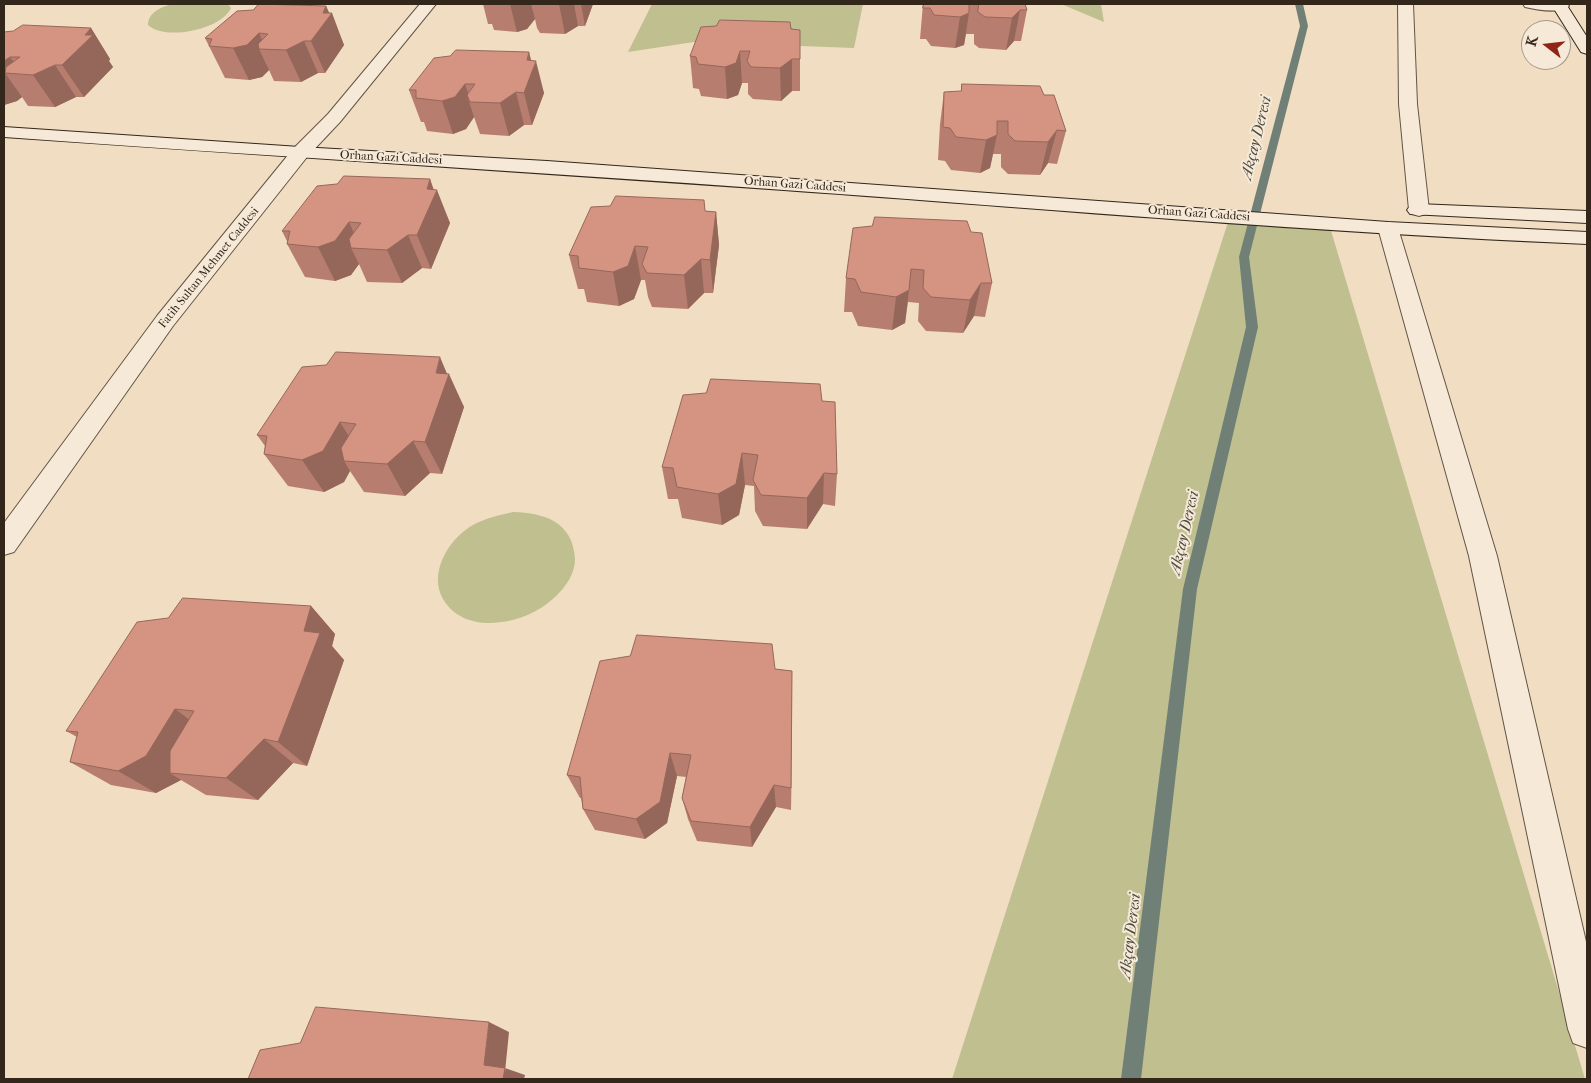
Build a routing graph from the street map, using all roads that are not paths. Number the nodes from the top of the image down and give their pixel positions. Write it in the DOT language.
graph roads {
  1 [pos="428,4"];
  2 [pos="1406,4"];
  3 [pos="1530,4"];
  4 [pos="1560,5"];
  5 [pos="1587,49"];
  6 [pos="4,117"];
  7 [pos="237,131"];
  8 [pos="4,132"];
  9 [pos="303,141"];
  10 [pos="717,162"];
  11 [pos="1048,186"];
  12 [pos="1361,207"];
  13 [pos="1232,208"];
  14 [pos="1281,212"];
  15 [pos="1402,216"];
  16 [pos="1587,217"];
  17 [pos="1587,238"];
  18 [pos="4,544"];
  19 [pos="1587,1029"];
  1 -- 9 [label="street, Fatih Sultan Mehmet Caddesi"];
  2 -- 15 [label="street"];
  3 -- 4 [label="street"];
  4 -- 5 [label="street"];
  6 -- 7 [label="street"];
  8 -- 9 [label="street, Orhan Gazi Caddesi"];
  9 -- 10 [label="street, Orhan Gazi Caddesi"];
  9 -- 13 [label="street, Orhan Gazi Caddesi"];
  9 -- 18 [label="street, Fatih Sultan Mehmet Caddesi"];
  11 -- 13 [label="street, Orhan Gazi Caddesi"];
  12 -- 14 [label="street, Orhan Gazi Caddesi"];
  13 -- 14 [label="street, Orhan Gazi Caddesi"];
  14 -- 15 [label="street, Orhan Gazi Caddesi"];
  15 -- 16 [label="street, Orhan Gazi Caddesi"];
  15 -- 17 [label="street, Orhan Gazi Caddesi"];
  15 -- 19 [label="street"];
}
